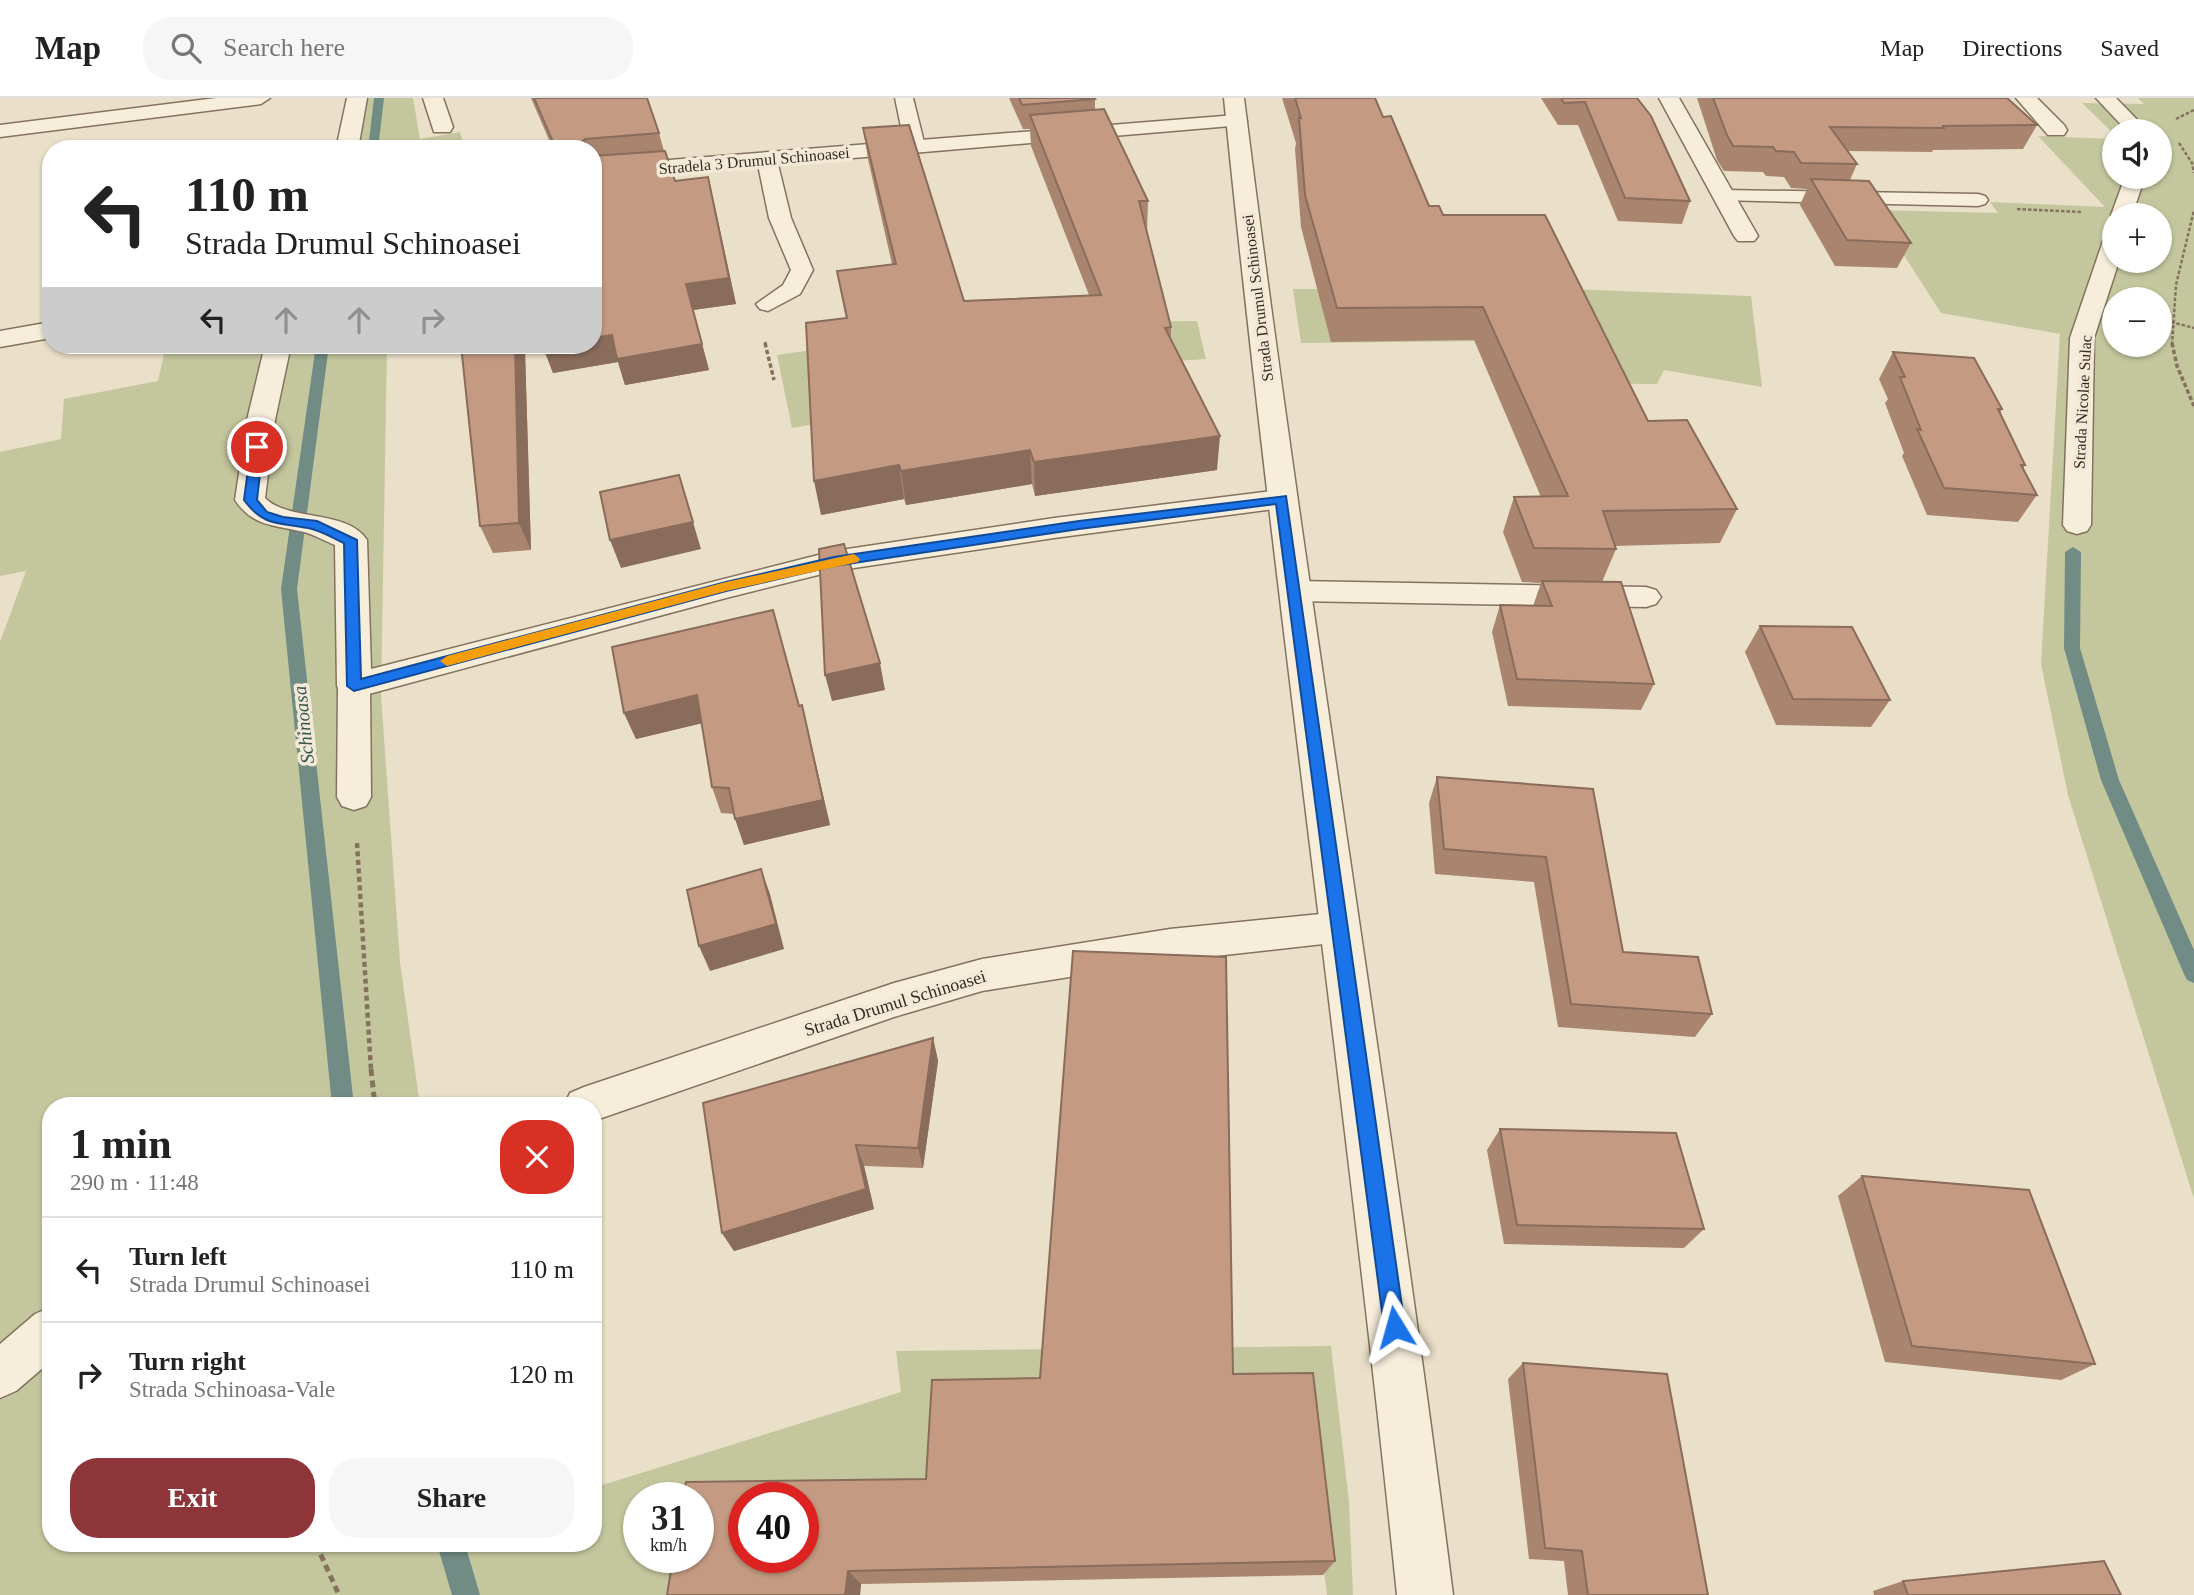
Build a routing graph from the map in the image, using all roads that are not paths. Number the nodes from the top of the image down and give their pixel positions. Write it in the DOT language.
graph roads {
  1 [pos="261,98"];
  2 [pos="358,98"];
  3 [pos="433,98"];
  4 [pos="904,98"];
  5 [pos="1669,98"];
  6 [pos="2026,98"];
  7 [pos="2105,98"];
  8 [pos="1235,110"];
  9 [pos="2126,119"];
  10 [pos="442,127"];
  11 [pos="2056,130"];
  12 [pos="0,131"];
  13 [pos="349,140"];
  14 [pos="915,146"];
  15 [pos="767,160"];
  16 [pos="602,172"];
  17 [pos="1724,196"];
  18 [pos="1978,200"];
  19 [pos="1746,236"];
  20 [pos="2103,273"];
  21 [pos="768,304"];
  22 [pos="42,332"];
  23 [pos="0,339"];
  24 [pos="276,354"];
  25 [pos="1282,499"];
  26 [pos="2077,525"];
  27 [pos="1295,591"];
  28 [pos="1646,597"];
  29 [pos="354,686"];
  30 [pos="354,797"];
  31 [pos="1341,927"];
  32 [pos="602,1100"];
  33 [pos="42,1338"];
  34 [pos="0,1375"];
  35 [pos="1426,1595"];
  1 -- 12 [label="lane"];
  2 -- 13 [label="street"];
  3 -- 10 [label="street"];
  4 -- 14 [label="lane"];
  5 -- 17 [label="street"];
  6 -- 11 [label="street"];
  7 -- 9 [label="lane"];
  8 -- 14 [label="street, Stradela 3 Drumul Schinoasei"];
  8 -- 25 [label="street, Strada Drumul Schinoasei"];
  14 -- 15 [label="street, Stradela 3 Drumul Schinoasei"];
  15 -- 16 [label="street, Stradela 3 Drumul Schinoasei"];
  15 -- 21 [label="lane"];
  17 -- 18 [label="lane"];
  17 -- 19 [label="street"];
  20 -- 26 [label="lane, Strada Nicolae Sulac"];
  22 -- 23 [label="street"];
  24 -- 29 [label="street"];
  25 -- 27 [label="street, Strada Drumul Schinoasei"];
  25 -- 29 [label="street"];
  27 -- 28 [label="lane"];
  27 -- 31 [label="street, Strada Drumul Schinoasei"];
  29 -- 30 [label="lane"];
  31 -- 32 [label="lane, Strada Drumul Schinoasei"];
  31 -- 35 [label="street, Strada Drumul Schinoasei"];
  33 -- 34 [label="lane"];
}
